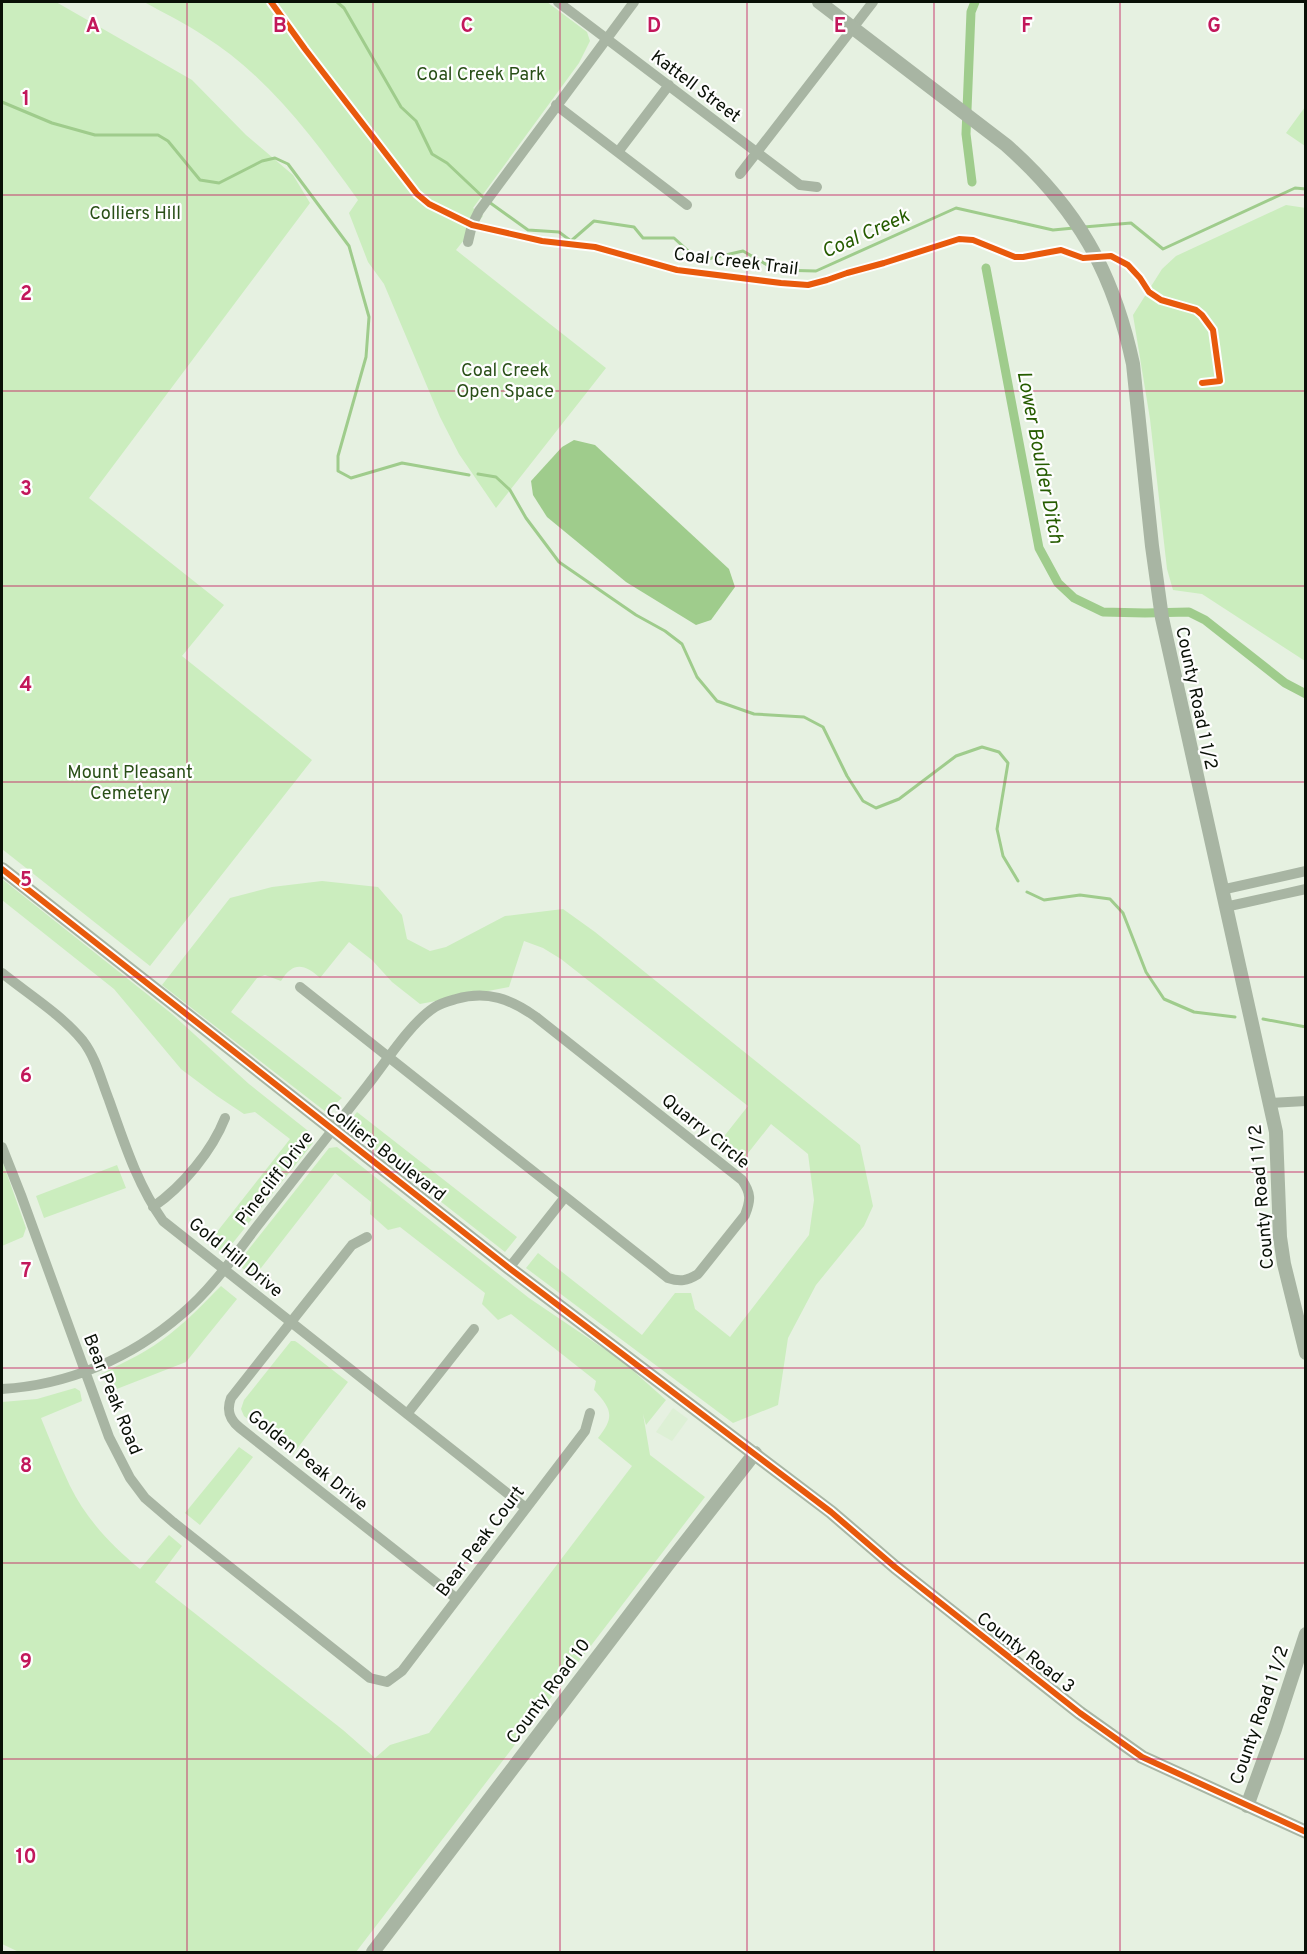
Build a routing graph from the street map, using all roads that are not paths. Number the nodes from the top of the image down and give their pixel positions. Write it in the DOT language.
graph roads {
  1 [pos="558,2"];
  2 [pos="634,2"];
  3 [pos="819,2"];
  4 [pos="873,2"];
  5 [pos="853,28"];
  6 [pos="606,38"];
  7 [pos="669,85"];
  8 [pos="556,105"];
  9 [pos="618,152"];
  10 [pos="756,153"];
  11 [pos="740,174"];
  12 [pos="817,187"];
  13 [pos="687,205"];
  14 [pos="468,242"];
  15 [pos="2,869"];
  16 [pos="1305,871"];
  17 [pos="1305,889"];
  18 [pos="1221,890"];
  19 [pos="1225,907"];
  20 [pos="2,974"];
  21 [pos="300,987"];
  22 [pos="389,1057"];
  23 [pos="1305,1101"];
  24 [pos="1269,1103"];
  25 [pos="225,1118"];
  26 [pos="333,1130"];
  27 [pos="2,1147"];
  28 [pos="565,1197"];
  29 [pos="153,1207"];
  30 [pos="367,1237"];
  31 [pos="509,1268"];
  32 [pos="224,1269"];
  33 [pos="290,1322"];
  34 [pos="474,1329"];
  35 [pos="1305,1353"];
  36 [pos="86,1372"];
  37 [pos="2,1389"];
  38 [pos="590,1413"];
  39 [pos="407,1414"];
  40 [pos="755,1453"];
  41 [pos="526,1508"];
  42 [pos="457,1599"];
  43 [pos="1305,1634"];
  44 [pos="387,1682"];
  45 [pos="1247,1806"];
  46 [pos="1305,1832"];
  47 [pos="373,1953"];
  1 -- 6 [label="street, Kattell Street"];
  2 -- 6 [label="street"];
  3 -- 5 [label="street, County Road 1 1/2"];
  4 -- 5 [label="street"];
  5 -- 10 [label="street"];
  5 -- 18 [label="street, County Road 1 1/2"];
  6 -- 7 [label="street, Kattell Street"];
  6 -- 8 [label="street"];
  7 -- 9 [label="street"];
  7 -- 10 [label="street, Kattell Street"];
  8 -- 9 [label="street"];
  8 -- 14 [label="street"];
  9 -- 13 [label="street"];
  10 -- 11 [label="street"];
  10 -- 12 [label="street, Kattell Street"];
  15 -- 26 [label="street, Colliers Boulevard"];
  16 -- 18 [label="street"];
  17 -- 19 [label="street"];
  18 -- 19 [label="street, County Road 1 1/2"];
  19 -- 24 [label="street, County Road 1 1/2"];
  20 -- 29 [label="street, Gold Hill Drive"];
  21 -- 22 [label="street"];
  22 -- 26 [label="street, Quarry Circle"];
  22 -- 28 [label="street, Quarry Circle"];
  22 -- 28 [label="street, Quarry Circle"];
  23 -- 24 [label="street"];
  24 -- 35 [label="street, County Road 1 1/2"];
  25 -- 29 [label="street"];
  26 -- 31 [label="street, Colliers Boulevard"];
  26 -- 32 [label="street, Pinecliff Drive"];
  27 -- 36 [label="street, Bear Peak Road"];
  28 -- 31 [label="street"];
  29 -- 32 [label="street, Gold Hill Drive"];
  30 -- 33 [label="street, Golden Peak Drive"];
  31 -- 40 [label="street, Colliers Boulevard"];
  32 -- 33 [label="street, Gold Hill Drive"];
  32 -- 36 [label="street, Pinecliff Drive"];
  33 -- 39 [label="street, Gold Hill Drive"];
  33 -- 42 [label="street, Golden Peak Drive"];
  34 -- 39 [label="street"];
  36 -- 37 [label="street, Pinecliff Drive"];
  36 -- 44 [label="street, Bear Peak Road"];
  38 -- 41 [label="street, Bear Peak Court"];
  39 -- 41 [label="street, Gold Hill Drive"];
  40 -- 45 [label="street, County Road 3"];
  40 -- 47 [label="street, County Road 10"];
  41 -- 42 [label="street, Bear Peak Court"];
  42 -- 44 [label="street, Bear Peak Court"];
  43 -- 45 [label="street, County Road 1 1/2"];
  45 -- 46 [label="street, County Road 3"];
}
